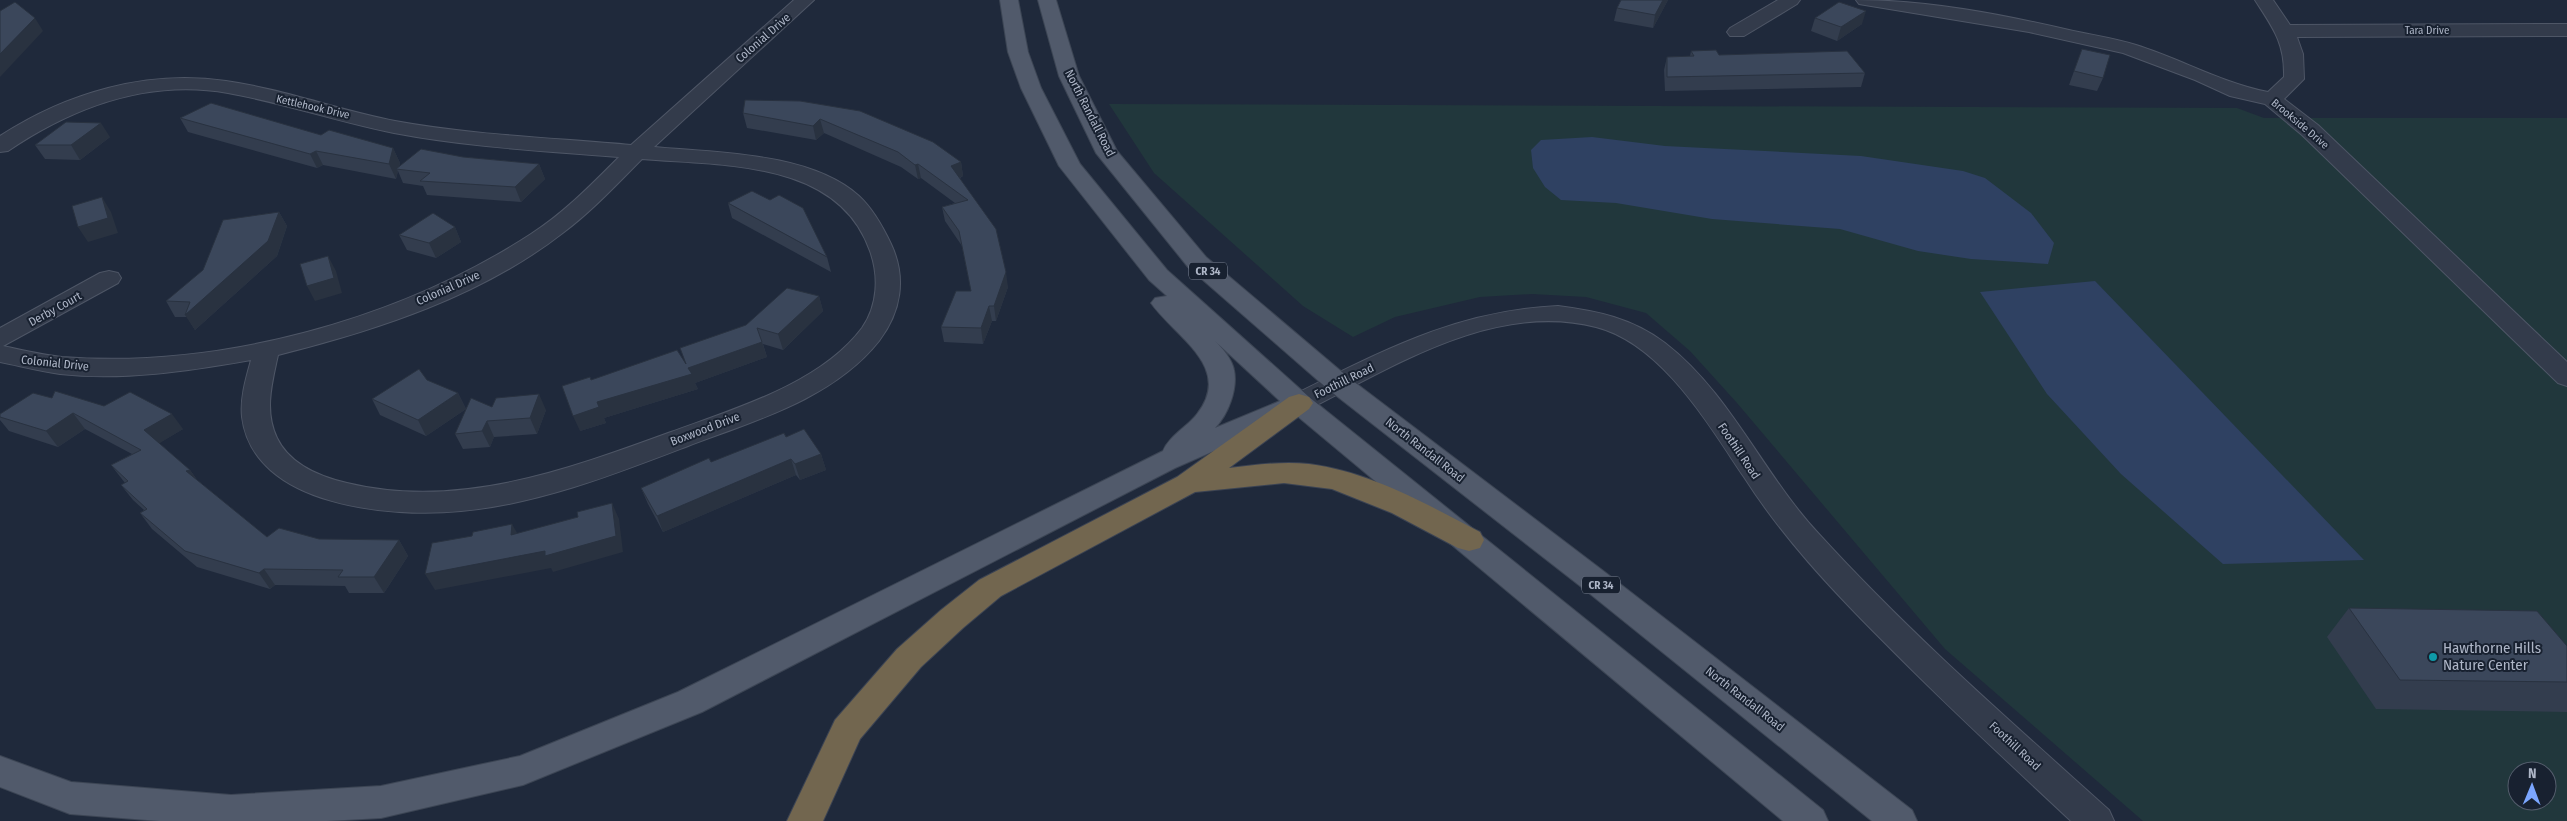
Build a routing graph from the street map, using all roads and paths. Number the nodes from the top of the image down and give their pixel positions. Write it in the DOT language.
graph roads {
  1 [pos="805,0"];
  2 [pos="1009,0"];
  3 [pos="1047,0"];
  4 [pos="1791,0"];
  5 [pos="1865,0"];
  6 [pos="2264,0"];
  7 [pos="2567,30"];
  8 [pos="2286,31"];
  9 [pos="1737,32"];
  10 [pos="2272,99"];
  11 [pos="0,146"];
  12 [pos="637,152"];
  13 [pos="1120,229"];
  14 [pos="109,278"];
  15 [pos="0,339"];
  16 [pos="266,351"];
  17 [pos="0,354"];
  18 [pos="2567,377"];
  19 [pos="1339,384"];
  20 [pos="1300,403"];
  21 [pos="1176,472"];
  22 [pos="1468,540"];
  23 [pos="0,771"];
  24 [pos="805,821"];
  25 [pos="1810,821"];
  26 [pos="1899,821"];
  27 [pos="2096,821"];
  1 -- 12 [label="street, Colonial Drive"];
  2 -- 13 [label="main road, CR 34"];
  3 -- 19 [label="main road, North Randall Road / CR 34"];
  4 -- 9 [label="street"];
  5 -- 10 [label="street, Brookside Drive"];
  6 -- 8 [label="street"];
  7 -- 8 [label="street, Tara Drive"];
  8 -- 10 [label="street"];
  10 -- 18 [label="street, Brookside Drive"];
  11 -- 12 [label="street, Kettlehook Drive"];
  12 -- 16 [label="street, Colonial Drive"];
  12 -- 16 [label="street, Boxwood Drive"];
  13 -- 20 [label="main road, CR 34"];
  13 -- 21 [label="main road"];
  14 -- 15 [label="street, Derby Court"];
  16 -- 17 [label="street, Colonial Drive"];
  19 -- 20 [label="street, Foothill Road"];
  19 -- 26 [label="main road, North Randall Road / CR 34"];
  19 -- 27 [label="street, Foothill Road"];
  20 -- 21 [label="main road"];
  20 -- 22 [label="main road, CR 34"];
  21 -- 22 [label="highway"];
  21 -- 23 [label="main road"];
  21 -- 24 [label="highway"];
  22 -- 25 [label="main road, CR 34"];
}
